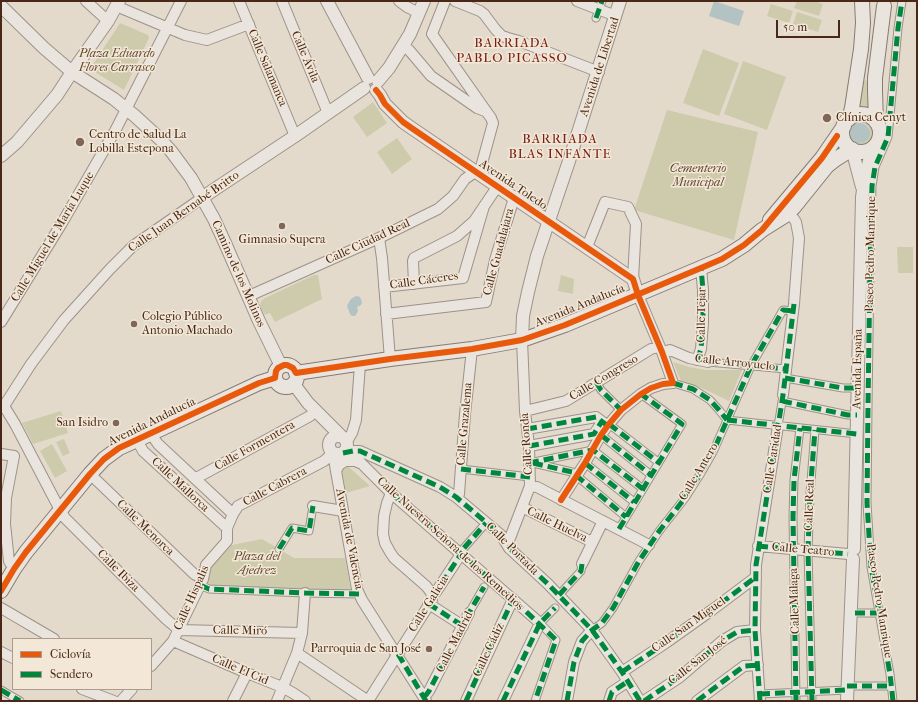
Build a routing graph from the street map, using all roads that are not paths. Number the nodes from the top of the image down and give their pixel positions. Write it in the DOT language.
graph roads {
  1 [pos="86,1"];
  2 [pos="181,1"];
  3 [pos="239,1"];
  4 [pos="282,1"];
  5 [pos="327,1"];
  6 [pos="399,1"];
  7 [pos="424,1"];
  8 [pos="445,1"];
  9 [pos="455,1"];
  10 [pos="577,1"];
  11 [pos="620,1"];
  12 [pos="862,1"];
  13 [pos="902,1"];
  14 [pos="118,3"];
  15 [pos="886,4"];
  16 [pos="1,6"];
  17 [pos="599,9"];
  18 [pos="419,13"];
  19 [pos="616,16"];
  20 [pos="108,21"];
  21 [pos="249,24"];
  22 [pos="167,28"];
  23 [pos="403,46"];
  24 [pos="72,72"];
  25 [pos="599,72"];
  26 [pos="372,84"];
  27 [pos="127,110"];
  28 [pos="486,111"];
  29 [pos="328,114"];
  30 [pos="846,122"];
  31 [pos="876,122"];
  32 [pos="295,136"];
  33 [pos="875,145"];
  34 [pos="852,149"];
  35 [pos="1,156"];
  36 [pos="475,172"];
  37 [pos="805,179"];
  38 [pos="497,187"];
  39 [pos="863,190"];
  40 [pos="202,198"];
  41 [pos="514,198"];
  42 [pos="484,206"];
  43 [pos="792,213"];
  44 [pos="548,222"];
  45 [pos="762,230"];
  46 [pos="379,238"];
  47 [pos="587,247"];
  48 [pos="701,268"];
  49 [pos="633,279"];
  50 [pos="414,284"];
  51 [pos="384,287"];
  52 [pos="638,295"];
  53 [pos="249,296"];
  54 [pos="793,311"];
  55 [pos="386,314"];
  56 [pos="1,322"];
  57 [pos="522,340"];
  58 [pos="472,349"];
  59 [pos="660,350"];
  60 [pos="390,359"];
  61 [pos="703,361"];
  62 [pos="360,364"];
  63 [pos="751,366"];
  64 [pos="278,372"];
  65 [pos="786,373"];
  66 [pos="295,378"];
  67 [pos="596,382"];
  68 [pos="673,383"];
  69 [pos="858,388"];
  70 [pos="641,394"];
  71 [pos="783,398"];
  72 [pos="3,405"];
  73 [pos="311,408"];
  74 [pos="621,410"];
  75 [pos="525,411"];
  76 [pos="857,415"];
  77 [pos="727,420"];
  78 [pos="606,424"];
  79 [pos="778,426"];
  80 [pos="800,428"];
  81 [pos="527,429"];
  82 [pos="815,430"];
  83 [pos="151,434"];
  84 [pos="857,434"];
  85 [pos="601,436"];
  86 [pos="137,440"];
  87 [pos="529,446"];
  88 [pos="341,447"];
  89 [pos="28,448"];
  90 [pos="593,450"];
  91 [pos="1,454"];
  92 [pos="14,456"];
  93 [pos="658,462"];
  94 [pos="530,463"];
  95 [pos="585,463"];
  96 [pos="362,464"];
  97 [pos="389,465"];
  98 [pos="461,469"];
  99 [pos="336,471"];
  100 [pos="90,474"];
  101 [pos="651,475"];
  102 [pos="577,476"];
  103 [pos="195,478"];
  104 [pos="378,480"];
  105 [pos="530,482"];
  106 [pos="643,489"];
  107 [pos="391,493"];
  108 [pos="456,498"];
  109 [pos="561,500"];
  110 [pos="634,502"];
  111 [pos="313,506"];
  112 [pos="522,508"];
  113 [pos="60,510"];
  114 [pos="343,511"];
  115 [pos="233,514"];
  116 [pos="626,517"];
  117 [pos="603,521"];
  118 [pos="486,523"];
  119 [pos="227,528"];
  120 [pos="619,529"];
  121 [pos="506,542"];
  122 [pos="592,542"];
  123 [pos="649,545"];
  124 [pos="758,546"];
  125 [pos="279,549"];
  126 [pos="793,550"];
  127 [pos="462,551"];
  128 [pos="808,551"];
  129 [pos="852,554"];
  130 [pos="582,564"];
  131 [pos="14,569"];
  132 [pos="756,577"];
  133 [pos="201,582"];
  134 [pos="2,587"];
  135 [pos="484,587"];
  136 [pos="305,593"];
  137 [pos="359,594"];
  138 [pos="432,595"];
  139 [pos="513,600"];
  140 [pos="558,602"];
  141 [pos="428,605"];
  142 [pos="1,608"];
  143 [pos="469,613"];
  144 [pos="855,613"];
  145 [pos="879,613"];
  146 [pos="540,623"];
  147 [pos="463,626"];
  148 [pos="179,630"];
  149 [pos="592,630"];
  150 [pos="756,630"];
  151 [pos="302,633"];
  152 [pos="52,638"];
  153 [pos="796,638"];
  154 [pos="810,638"];
  155 [pos="173,641"];
  156 [pos="1,652"];
  157 [pos="297,653"];
  158 [pos="398,654"];
  159 [pos="12,658"];
  160 [pos="152,665"];
  161 [pos="758,665"];
  162 [pos="622,672"];
  163 [pos="247,673"];
  164 [pos="627,682"];
  165 [pos="891,686"];
  166 [pos="282,687"];
  167 [pos="1,690"];
  168 [pos="85,690"];
  169 [pos="131,690"];
  170 [pos="811,692"];
  171 [pos="847,692"];
  172 [pos="796,693"];
  173 [pos="425,698"];
  174 [pos="760,698"];
  175 [pos="20,701"];
  176 [pos="114,701"];
  177 [pos="121,701"];
  178 [pos="233,701"];
  179 [pos="277,701"];
  180 [pos="305,701"];
  181 [pos="368,701"];
  182 [pos="466,701"];
  183 [pos="503,701"];
  184 [pos="535,701"];
  185 [pos="567,701"];
  186 [pos="609,701"];
  187 [pos="640,701"];
  188 [pos="644,701"];
  189 [pos="697,701"];
  190 [pos="796,701"];
  191 [pos="812,701"];
  192 [pos="893,701"];
  1 -- 20 [label="street"];
  2 -- 22 [label="street"];
  3 -- 21 [label="street, Calle Salamanca"];
  4 -- 29 [label="street, Calle Ávila"];
  5 -- 26 [label="street, Avenida Toledo"];
  6 -- 18 [label="street"];
  7 -- 18 [label="street, Calle Juan Bernabé Britto"];
  8 -- 28 [label="street"];
  9 -- 25 [label="street"];
  10 -- 17 [label="street"];
  11 -- 19 [label="street, Avenida de Libertad"];
  12 -- 15 [label="main road"];
  12 -- 30 [label="main road"];
  13 -- 145 [label="street, Paseo Pedro Manrique"];
  14 -- 20 [label="street"];
  14 -- 22 [label="street"];
  15 -- 31 [label="main road"];
  16 -- 24 [label="street, Camino de los Molinos"];
  17 -- 19 [label="street"];
  18 -- 23 [label="street, Calle Juan Bernabé Britto"];
  19 -- 25 [label="street, Avenida de Libertad"];
  20 -- 24 [label="street"];
  21 -- 22 [label="street"];
  21 -- 32 [label="street, Calle Salamanca"];
  22 -- 27 [label="street"];
  23 -- 26 [label="street, Calle Juan Bernabé Britto"];
  23 -- 28 [label="street"];
  24 -- 27 [label="street, Camino de los Molinos"];
  24 -- 35 [label="street"];
  25 -- 44 [label="street, Avenida de Libertad"];
  26 -- 29 [label="street, Calle Juan Bernabé Britto"];
  26 -- 36 [label="street, Avenida Toledo"];
  27 -- 40 [label="street, Camino de los Molinos"];
  27 -- 56 [label="street, Calle Miguel de María Luque"];
  28 -- 36 [label="street, Calle Ciudad Real"];
  29 -- 32 [label="street, Calle Juan Bernabé Britto"];
  30 -- 31 [label="main road"];
  30 -- 34 [label="main road"];
  30 -- 37 [label="main road, Avenida Andalucía"];
  31 -- 33 [label="main road"];
  32 -- 40 [label="street, Calle Juan Bernabé Britto"];
  33 -- 34 [label="main road"];
  33 -- 39 [label="street, Avenida España"];
  34 -- 39 [label="street, Avenida España"];
  34 -- 43 [label="main road, Avenida Andalucía"];
  36 -- 38 [label="street, Avenida Toledo"];
  36 -- 46 [label="street, Calle Ciudad Real"];
  37 -- 43 [label="street"];
  37 -- 45 [label="main road, Avenida Andalucía"];
  38 -- 41 [label="street, Avenida Toledo"];
  38 -- 42 [label="street"];
  39 -- 69 [label="street, Avenida España"];
  40 -- 53 [label="street, Camino de los Molinos"];
  40 -- 72 [label="street, Calle Juan Bernabé Britto"];
  41 -- 44 [label="street, Avenida Toledo"];
  41 -- 55 [label="street, Calle Guadalajara"];
  42 -- 50 [label="street"];
  42 -- 50 [label="street, Calle Cáceres"];
  43 -- 45 [label="main road, Avenida Andalucía"];
  43 -- 54 [label="street, Calle Caridad"];
  44 -- 47 [label="street, Avenida Toledo"];
  44 -- 57 [label="street, Avenida de Libertad"];
  45 -- 48 [label="main road, Avenida Andalucía"];
  46 -- 51 [label="street"];
  46 -- 53 [label="street, Calle Ciudad Real"];
  47 -- 49 [label="street, Avenida Toledo"];
  47 -- 49 [label="street"];
  48 -- 52 [label="main road, Avenida Andalucía"];
  48 -- 61 [label="street, Calle Tejar"];
  49 -- 52 [label="street"];
  50 -- 51 [label="street, Calle Cáceres"];
  51 -- 55 [label="street"];
  52 -- 57 [label="main road, Avenida Andalucía"];
  52 -- 59 [label="street"];
  53 -- 64 [label="street, Camino de los Molinos"];
  54 -- 63 [label="street, Calle Antero"];
  54 -- 65 [label="street, Calle Caridad"];
  55 -- 60 [label="street"];
  57 -- 58 [label="main road, Avenida Andalucía"];
  57 -- 75 [label="street, Calle Ronda"];
  58 -- 60 [label="main road, Avenida Andalucía"];
  58 -- 98 [label="street, Calle Grazalema"];
  59 -- 61 [label="street, Calle Arroyuelo"];
  59 -- 67 [label="street, Calle Congreso"];
  59 -- 68 [label="street"];
  60 -- 62 [label="main road, Avenida Andalucía"];
  61 -- 63 [label="street, Calle Arroyuelo"];
  62 -- 66 [label="main road, Avenida Andalucía"];
  62 -- 88 [label="street"];
  63 -- 65 [label="street, Calle Arroyuelo"];
  63 -- 77 [label="street, Calle Antero"];
  64 -- 66 [label="main road"];
  64 -- 66 [label="main road"];
  64 -- 83 [label="main road, Avenida Andalucía"];
  65 -- 69 [label="street, Calle Arroyuelo"];
  65 -- 71 [label="street, Calle Caridad"];
  66 -- 73 [label="street"];
  67 -- 74 [label="street"];
  67 -- 75 [label="street, Calle Congreso"];
  68 -- 70 [label="street"];
  68 -- 77 [label="street"];
  69 -- 76 [label="street, Avenida España"];
  70 -- 74 [label="street"];
  70 -- 93 [label="street"];
  71 -- 76 [label="street"];
  71 -- 79 [label="street, Calle Caridad"];
  72 -- 89 [label="street, Calle Ibiza"];
  73 -- 88 [label="street"];
  73 -- 103 [label="street, Calle Formentera"];
  74 -- 78 [label="street"];
  75 -- 81 [label="street, Calle Ronda"];
  76 -- 84 [label="street, Avenida España"];
  77 -- 79 [label="street"];
  77 -- 123 [label="street, Calle Antero"];
  78 -- 81 [label="street"];
  78 -- 85 [label="street"];
  78 -- 87 [label="street"];
  78 -- 93 [label="street"];
  79 -- 80 [label="street"];
  79 -- 124 [label="street, Calle Caridad"];
  80 -- 82 [label="street"];
  80 -- 126 [label="street, Calle Málaga"];
  81 -- 87 [label="street, Calle Ronda"];
  82 -- 84 [label="street"];
  82 -- 128 [label="street, Calle Real"];
  83 -- 86 [label="main road, Avenida Andalucía"];
  83 -- 103 [label="street, Calle Mallorca"];
  84 -- 129 [label="street, Avenida España"];
  85 -- 90 [label="street"];
  85 -- 101 [label="street"];
  86 -- 100 [label="main road, Avenida Andalucía"];
  86 -- 119 [label="street, Calle Mallorca"];
  87 -- 94 [label="street, Calle Ronda"];
  88 -- 96 [label="street, Calle Nuestra Señora de los Remedios"];
  88 -- 97 [label="street, Calle Portada"];
  88 -- 99 [label="street, Avenida de Valencia"];
  88 -- 115 [label="street, Calle Cabrera"];
  89 -- 92 [label="street"];
  89 -- 113 [label="street, Calle Ibiza"];
  90 -- 94 [label="street"];
  90 -- 95 [label="street"];
  90 -- 106 [label="street"];
  91 -- 92 [label="street"];
  92 -- 131 [label="street"];
  93 -- 101 [label="street"];
  94 -- 102 [label="street"];
  94 -- 105 [label="street, Calle Ronda"];
  95 -- 102 [label="street"];
  95 -- 110 [label="street"];
  96 -- 99 [label="street"];
  96 -- 104 [label="street, Calle Nuestra Señora de los Remedios"];
  97 -- 104 [label="street"];
  97 -- 108 [label="street, Calle Portada"];
  98 -- 105 [label="street"];
  98 -- 108 [label="street, Calle Grazalema"];
  99 -- 114 [label="street, Avenida de Valencia"];
  100 -- 113 [label="main road, Avenida Andalucía"];
  100 -- 133 [label="street, Calle Menorca"];
  101 -- 106 [label="street"];
  102 -- 109 [label="street"];
  102 -- 116 [label="street"];
  103 -- 115 [label="street, Calle Mallorca"];
  104 -- 107 [label="street, Calle Nuestra Señora de los Remedios"];
  105 -- 109 [label="street"];
  105 -- 112 [label="street, Calle Ronda"];
  106 -- 110 [label="street"];
  107 -- 127 [label="street, Calle Nuestra Señora de los Remedios"];
  107 -- 138 [label="street"];
  108 -- 118 [label="street, Calle Portada"];
  109 -- 117 [label="street"];
  110 -- 116 [label="street"];
  111 -- 114 [label="street"];
  111 -- 125 [label="street"];
  112 -- 121 [label="street, Calle Ronda"];
  112 -- 122 [label="street, Calle Huelva"];
  113 -- 131 [label="main road, Avenida Andalucía"];
  113 -- 148 [label="street, Calle Ibiza"];
  114 -- 137 [label="street, Avenida de Valencia"];
  115 -- 119 [label="street, Calle Cabrera"];
  116 -- 120 [label="street"];
  117 -- 120 [label="street"];
  117 -- 122 [label="street"];
  118 -- 121 [label="street, Calle Portada"];
  118 -- 127 [label="street"];
  119 -- 133 [label="street, Calle Hispalis"];
  120 -- 123 [label="street"];
  121 -- 140 [label="street, Calle Portada"];
  122 -- 130 [label="street"];
  123 -- 149 [label="street, Calle Antero"];
  124 -- 126 [label="street, Calle Teatro"];
  124 -- 132 [label="street, Calle Caridad"];
  126 -- 128 [label="street, Calle Teatro"];
  126 -- 153 [label="street, Calle Málaga"];
  127 -- 138 [label="street, Calle Galicia"];
  127 -- 139 [label="street, Calle Nuestra Señora de los Remedios"];
  128 -- 129 [label="street, Calle Teatro"];
  128 -- 154 [label="street, Calle Real"];
  129 -- 171 [label="street, Avenida España"];
  130 -- 140 [label="street"];
  131 -- 134 [label="main road, Avenida Andalucía"];
  132 -- 150 [label="street, Calle Caridad"];
  132 -- 162 [label="street, Calle San Miguel"];
  133 -- 136 [label="street"];
  133 -- 148 [label="street, Calle Hispalis"];
  135 -- 143 [label="street, Calle Madrid"];
  136 -- 137 [label="street"];
  136 -- 151 [label="street"];
  137 -- 158 [label="street, Avenida de Valencia"];
  138 -- 141 [label="street, Calle Galicia"];
  139 -- 146 [label="street, Calle Nuestra Señora de los Remedios"];
  139 -- 182 [label="street, Calle Cádiz"];
  140 -- 146 [label="street"];
  140 -- 149 [label="street, Calle Portada"];
  141 -- 147 [label="street"];
  141 -- 158 [label="street, Calle Galicia"];
  142 -- 152 [label="street"];
  143 -- 147 [label="street, Calle Madrid"];
  144 -- 145 [label="street"];
  145 -- 165 [label="street, Paseo Pedro Manrique"];
  146 -- 183 [label="street"];
  146 -- 184 [label="street, Calle Nuestra Señora de los Remedios"];
  147 -- 173 [label="street, Calle Madrid"];
  148 -- 151 [label="street, Calle Miró"];
  148 -- 155 [label="street, Calle Hispalis"];
  149 -- 162 [label="street, Calle Portada"];
  149 -- 185 [label="street"];
  150 -- 161 [label="street, Calle Caridad"];
  150 -- 188 [label="street, Calle San José"];
  151 -- 157 [label="street"];
  153 -- 154 [label="street"];
  153 -- 172 [label="street, Calle Málaga"];
  154 -- 170 [label="street, Calle Real"];
  155 -- 160 [label="street, Calle Hispalis"];
  155 -- 163 [label="street, Calle El Cid"];
  156 -- 159 [label="street"];
  157 -- 166 [label="street"];
  157 -- 181 [label="street"];
  158 -- 173 [label="street, Avenida de Valencia"];
  158 -- 181 [label="street, Calle Galicia"];
  161 -- 174 [label="street, Calle Caridad"];
  161 -- 189 [label="street"];
  162 -- 164 [label="street, Calle Portada"];
  163 -- 166 [label="street, Calle El Cid"];
  163 -- 178 [label="street"];
  164 -- 186 [label="street"];
  164 -- 187 [label="street, Calle Portada"];
  165 -- 171 [label="street"];
  165 -- 192 [label="street, Paseo Pedro Manrique"];
  166 -- 179 [label="street"];
  166 -- 180 [label="street, Calle El Cid"];
  167 -- 175 [label="street"];
  168 -- 176 [label="street"];
  169 -- 177 [label="street"];
  170 -- 171 [label="street"];
  170 -- 172 [label="street"];
  170 -- 191 [label="street, Calle Real"];
  172 -- 174 [label="street"];
  172 -- 190 [label="street, Calle Málaga"];
}
